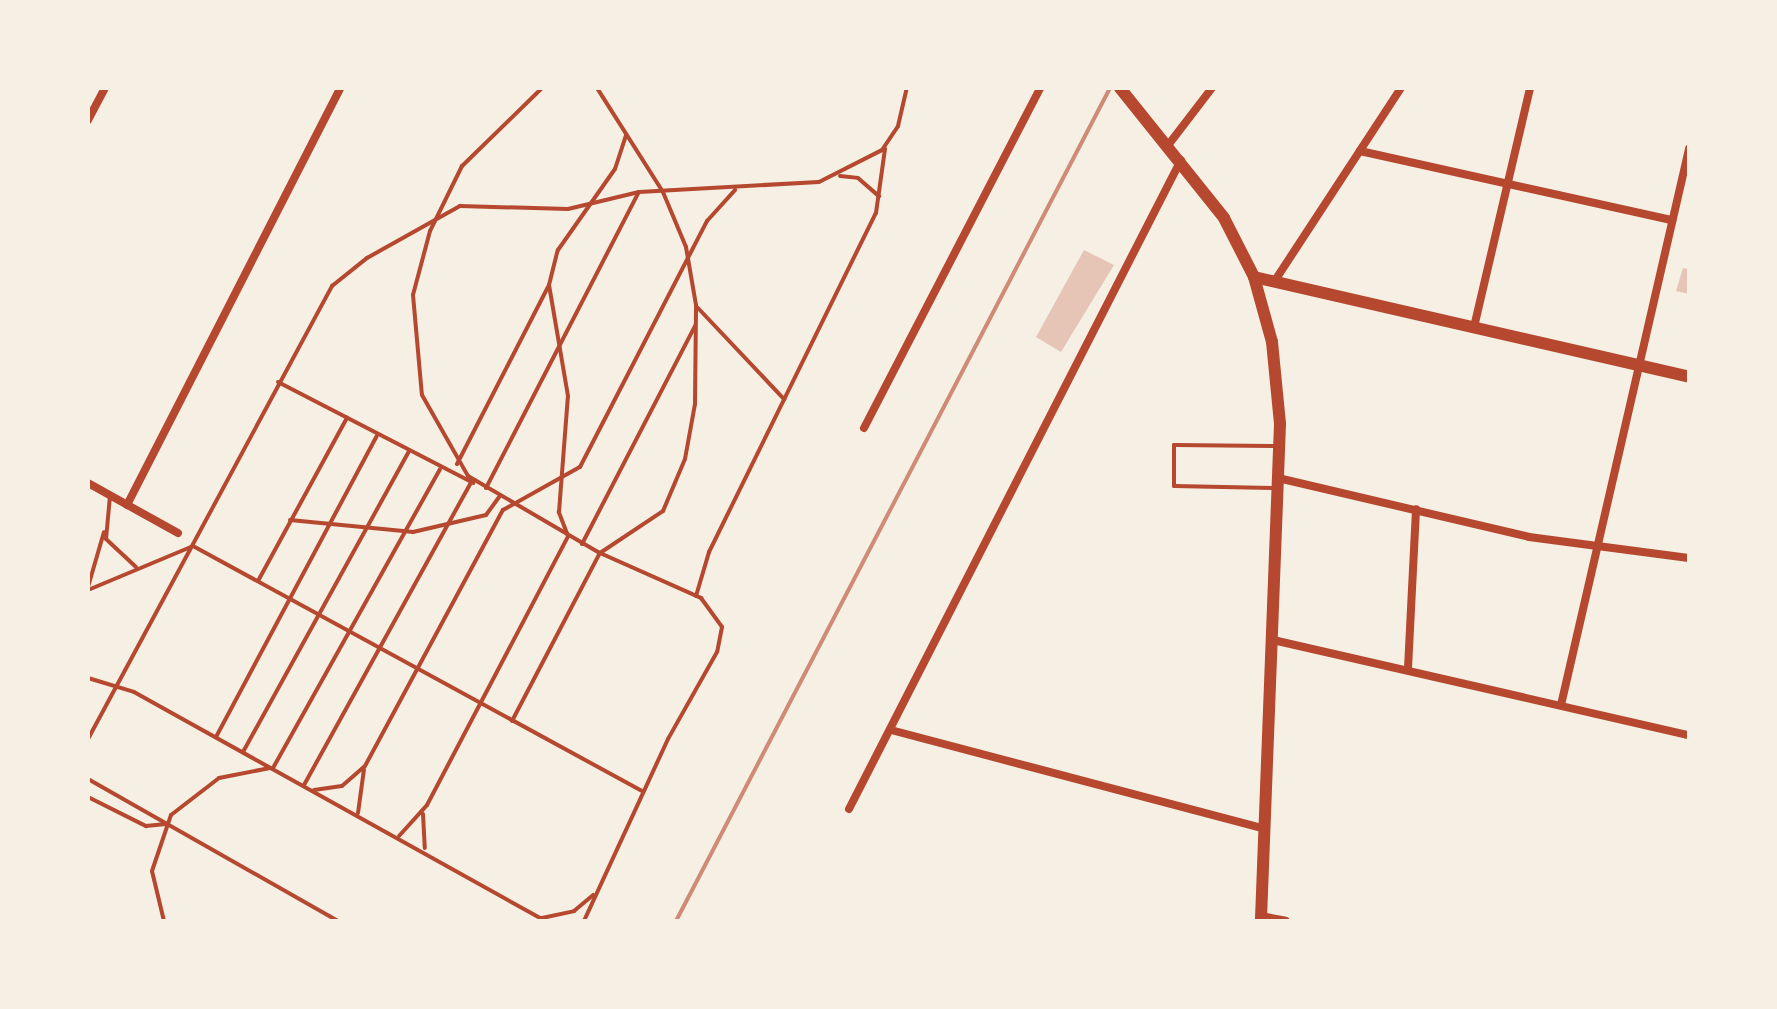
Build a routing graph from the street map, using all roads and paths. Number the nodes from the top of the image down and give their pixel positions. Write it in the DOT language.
graph roads {
  1 [pos="105,88"];
  2 [pos="340,88"];
  3 [pos="542,88"];
  4 [pos="597,88"];
  5 [pos="907,88"];
  6 [pos="1040,88"];
  7 [pos="1120,88"];
  8 [pos="1212,88"];
  9 [pos="1401,88"];
  10 [pos="1530,88"];
  11 [pos="88,120"];
  12 [pos="626,135"];
  13 [pos="1169,144"];
  14 [pos="885,146"];
  15 [pos="1689,149"];
  16 [pos="1360,151"];
  17 [pos="1181,160"];
  18 [pos="837,176"];
  19 [pos="1508,184"];
  20 [pos="737,188"];
  21 [pos="639,192"];
  22 [pos="663,192"];
  23 [pos="880,197"];
  24 [pos="594,204"];
  25 [pos="437,215"];
  26 [pos="1672,220"];
  27 [pos="689,260"];
  28 [pos="1254,277"];
  29 [pos="1274,282"];
  30 [pos="549,285"];
  31 [pos="696,305"];
  32 [pos="696,323"];
  33 [pos="1474,327"];
  34 [pos="561,346"];
  35 [pos="1639,365"];
  36 [pos="1689,377"];
  37 [pos="278,382"];
  38 [pos="784,399"];
  39 [pos="348,417"];
  40 [pos="864,428"];
  41 [pos="377,436"];
  42 [pos="1279,446"];
  43 [pos="408,452"];
  44 [pos="457,464"];
  45 [pos="440,469"];
  46 [pos="566,479"];
  47 [pos="472,482"];
  48 [pos="88,483"];
  49 [pos="1278,483"];
  50 [pos="486,488"];
  51 [pos="110,495"];
  52 [pos="499,497"];
  53 [pos="511,504"];
  54 [pos="127,505"];
  55 [pos="1416,509"];
  56 [pos="290,520"];
  57 [pos="330,523"];
  58 [pos="446,526"];
  59 [pos="367,528"];
  60 [pos="104,530"];
  61 [pos="406,532"];
  62 [pos="178,533"];
  63 [pos="568,536"];
  64 [pos="1599,540"];
  65 [pos="582,544"];
  66 [pos="193,546"];
  67 [pos="600,553"];
  68 [pos="1689,558"];
  69 [pos="136,567"];
  70 [pos="258,581"];
  71 [pos="88,589"];
  72 [pos="696,596"];
  73 [pos="289,599"];
  74 [pos="320,615"];
  75 [pos="350,631"];
  76 [pos="1273,640"];
  77 [pos="382,648"];
  78 [pos="418,667"];
  79 [pos="1408,668"];
  80 [pos="88,678"];
  81 [pos="118,684"];
  82 [pos="480,702"];
  83 [pos="1561,705"];
  84 [pos="512,721"];
  85 [pos="891,730"];
  86 [pos="1689,735"];
  87 [pos="216,737"];
  88 [pos="88,739"];
  89 [pos="243,752"];
  90 [pos="365,766"];
  91 [pos="273,768"];
  92 [pos="88,779"];
  93 [pos="304,785"];
  94 [pos="314,790"];
  95 [pos="642,791"];
  96 [pos="88,797"];
  97 [pos="427,805"];
  98 [pos="849,809"];
  99 [pos="358,813"];
  100 [pos="166,824"];
  101 [pos="1265,829"];
  102 [pos="399,836"];
  103 [pos="426,850"];
  104 [pos="595,893"];
  105 [pos="1261,918"];
  106 [pos="544,920"];
  107 [pos="164,921"];
  108 [pos="338,921"];
  109 [pos="584,921"];
  110 [pos="1286,921"];
  1 -- 11 [label="street"];
  2 -- 54 [label="street"];
  3 -- 25 [label="lane"];
  4 -- 12 [label="lane"];
  5 -- 14 [label="lane"];
  6 -- 40 [label="street"];
  7 -- 13 [label="main road"];
  8 -- 13 [label="street"];
  9 -- 16 [label="street"];
  10 -- 19 [label="street"];
  12 -- 22 [label="lane"];
  12 -- 24 [label="lane"];
  13 -- 17 [label="main road"];
  14 -- 18 [label="lane"];
  14 -- 23 [label="lane"];
  15 -- 26 [label="street"];
  16 -- 19 [label="street"];
  16 -- 29 [label="street"];
  17 -- 28 [label="main road"];
  17 -- 85 [label="street"];
  18 -- 20 [label="lane"];
  18 -- 23 [label="lane"];
  19 -- 26 [label="street"];
  19 -- 33 [label="street"];
  20 -- 22 [label="lane"];
  20 -- 27 [label="lane"];
  21 -- 22 [label="lane"];
  21 -- 24 [label="lane"];
  21 -- 34 [label="lane"];
  22 -- 27 [label="lane"];
  23 -- 38 [label="lane"];
  24 -- 25 [label="lane"];
  24 -- 30 [label="lane"];
  25 -- 37 [label="lane"];
  25 -- 44 [label="lane"];
  26 -- 35 [label="street"];
  27 -- 31 [label="lane"];
  27 -- 46 [label="lane"];
  28 -- 29 [label="main road"];
  28 -- 42 [label="main road"];
  29 -- 33 [label="main road"];
  30 -- 34 [label="lane"];
  30 -- 44 [label="lane"];
  31 -- 32 [label="lane"];
  31 -- 38 [label="lane"];
  32 -- 65 [label="lane"];
  32 -- 67 [label="lane"];
  33 -- 35 [label="main road"];
  34 -- 46 [label="lane"];
  34 -- 50 [label="lane"];
  35 -- 36 [label="main road"];
  35 -- 64 [label="street"];
  37 -- 39 [label="lane"];
  37 -- 66 [label="lane"];
  38 -- 72 [label="lane"];
  39 -- 41 [label="lane"];
  39 -- 56 [label="lane"];
  41 -- 43 [label="lane"];
  41 -- 57 [label="lane"];
  42 -- 49 [label="main road"];
  42 -- 49 [label="lane"];
  43 -- 45 [label="lane"];
  43 -- 59 [label="lane"];
  44 -- 50 [label="lane"];
  45 -- 47 [label="lane"];
  45 -- 61 [label="lane"];
  46 -- 53 [label="lane"];
  46 -- 63 [label="lane"];
  47 -- 50 [label="lane"];
  47 -- 58 [label="lane"];
  48 -- 51 [label="street"];
  49 -- 55 [label="street"];
  49 -- 76 [label="main road"];
  50 -- 52 [label="lane"];
  51 -- 54 [label="street"];
  51 -- 60 [label="lane"];
  52 -- 53 [label="lane"];
  52 -- 58 [label="lane"];
  53 -- 63 [label="lane"];
  53 -- 78 [label="lane"];
  54 -- 62 [label="street"];
  55 -- 64 [label="street"];
  55 -- 79 [label="street"];
  56 -- 57 [label="lane"];
  56 -- 70 [label="lane"];
  57 -- 59 [label="lane"];
  57 -- 73 [label="lane"];
  58 -- 61 [label="lane"];
  58 -- 77 [label="lane"];
  59 -- 61 [label="lane"];
  59 -- 74 [label="lane"];
  60 -- 69 [label="lane"];
  60 -- 71 [label="lane"];
  61 -- 75 [label="lane"];
  63 -- 65 [label="lane"];
  63 -- 82 [label="lane"];
  64 -- 68 [label="street"];
  64 -- 83 [label="street"];
  65 -- 67 [label="lane"];
  66 -- 69 [label="lane"];
  66 -- 70 [label="lane"];
  66 -- 81 [label="lane"];
  67 -- 72 [label="lane"];
  67 -- 84 [label="lane"];
  69 -- 71 [label="lane"];
  70 -- 73 [label="lane"];
  72 -- 95 [label="lane"];
  73 -- 74 [label="lane"];
  73 -- 87 [label="lane"];
  74 -- 75 [label="lane"];
  74 -- 89 [label="lane"];
  75 -- 77 [label="lane"];
  75 -- 91 [label="lane"];
  76 -- 79 [label="street"];
  76 -- 101 [label="main road"];
  77 -- 78 [label="lane"];
  77 -- 93 [label="lane"];
  78 -- 82 [label="lane"];
  78 -- 90 [label="lane"];
  79 -- 83 [label="street"];
  80 -- 81 [label="lane"];
  81 -- 87 [label="lane"];
  81 -- 88 [label="lane"];
  82 -- 84 [label="lane"];
  82 -- 97 [label="lane"];
  83 -- 86 [label="street"];
  84 -- 95 [label="lane"];
  85 -- 98 [label="street"];
  85 -- 101 [label="street"];
  87 -- 89 [label="lane"];
  89 -- 91 [label="lane"];
  90 -- 94 [label="lane"];
  90 -- 99 [label="lane"];
  91 -- 93 [label="lane"];
  91 -- 100 [label="lane"];
  92 -- 100 [label="lane"];
  93 -- 94 [label="lane"];
  94 -- 99 [label="lane"];
  95 -- 104 [label="lane"];
  96 -- 100 [label="lane"];
  97 -- 102 [label="lane"];
  97 -- 103 [label="lane"];
  99 -- 102 [label="lane"];
  100 -- 107 [label="lane"];
  100 -- 108 [label="lane"];
  101 -- 105 [label="main road"];
  102 -- 103 [label="lane"];
  103 -- 106 [label="lane"];
  104 -- 106 [label="lane"];
  104 -- 109 [label="lane"];
  105 -- 110 [label="street"];
}
